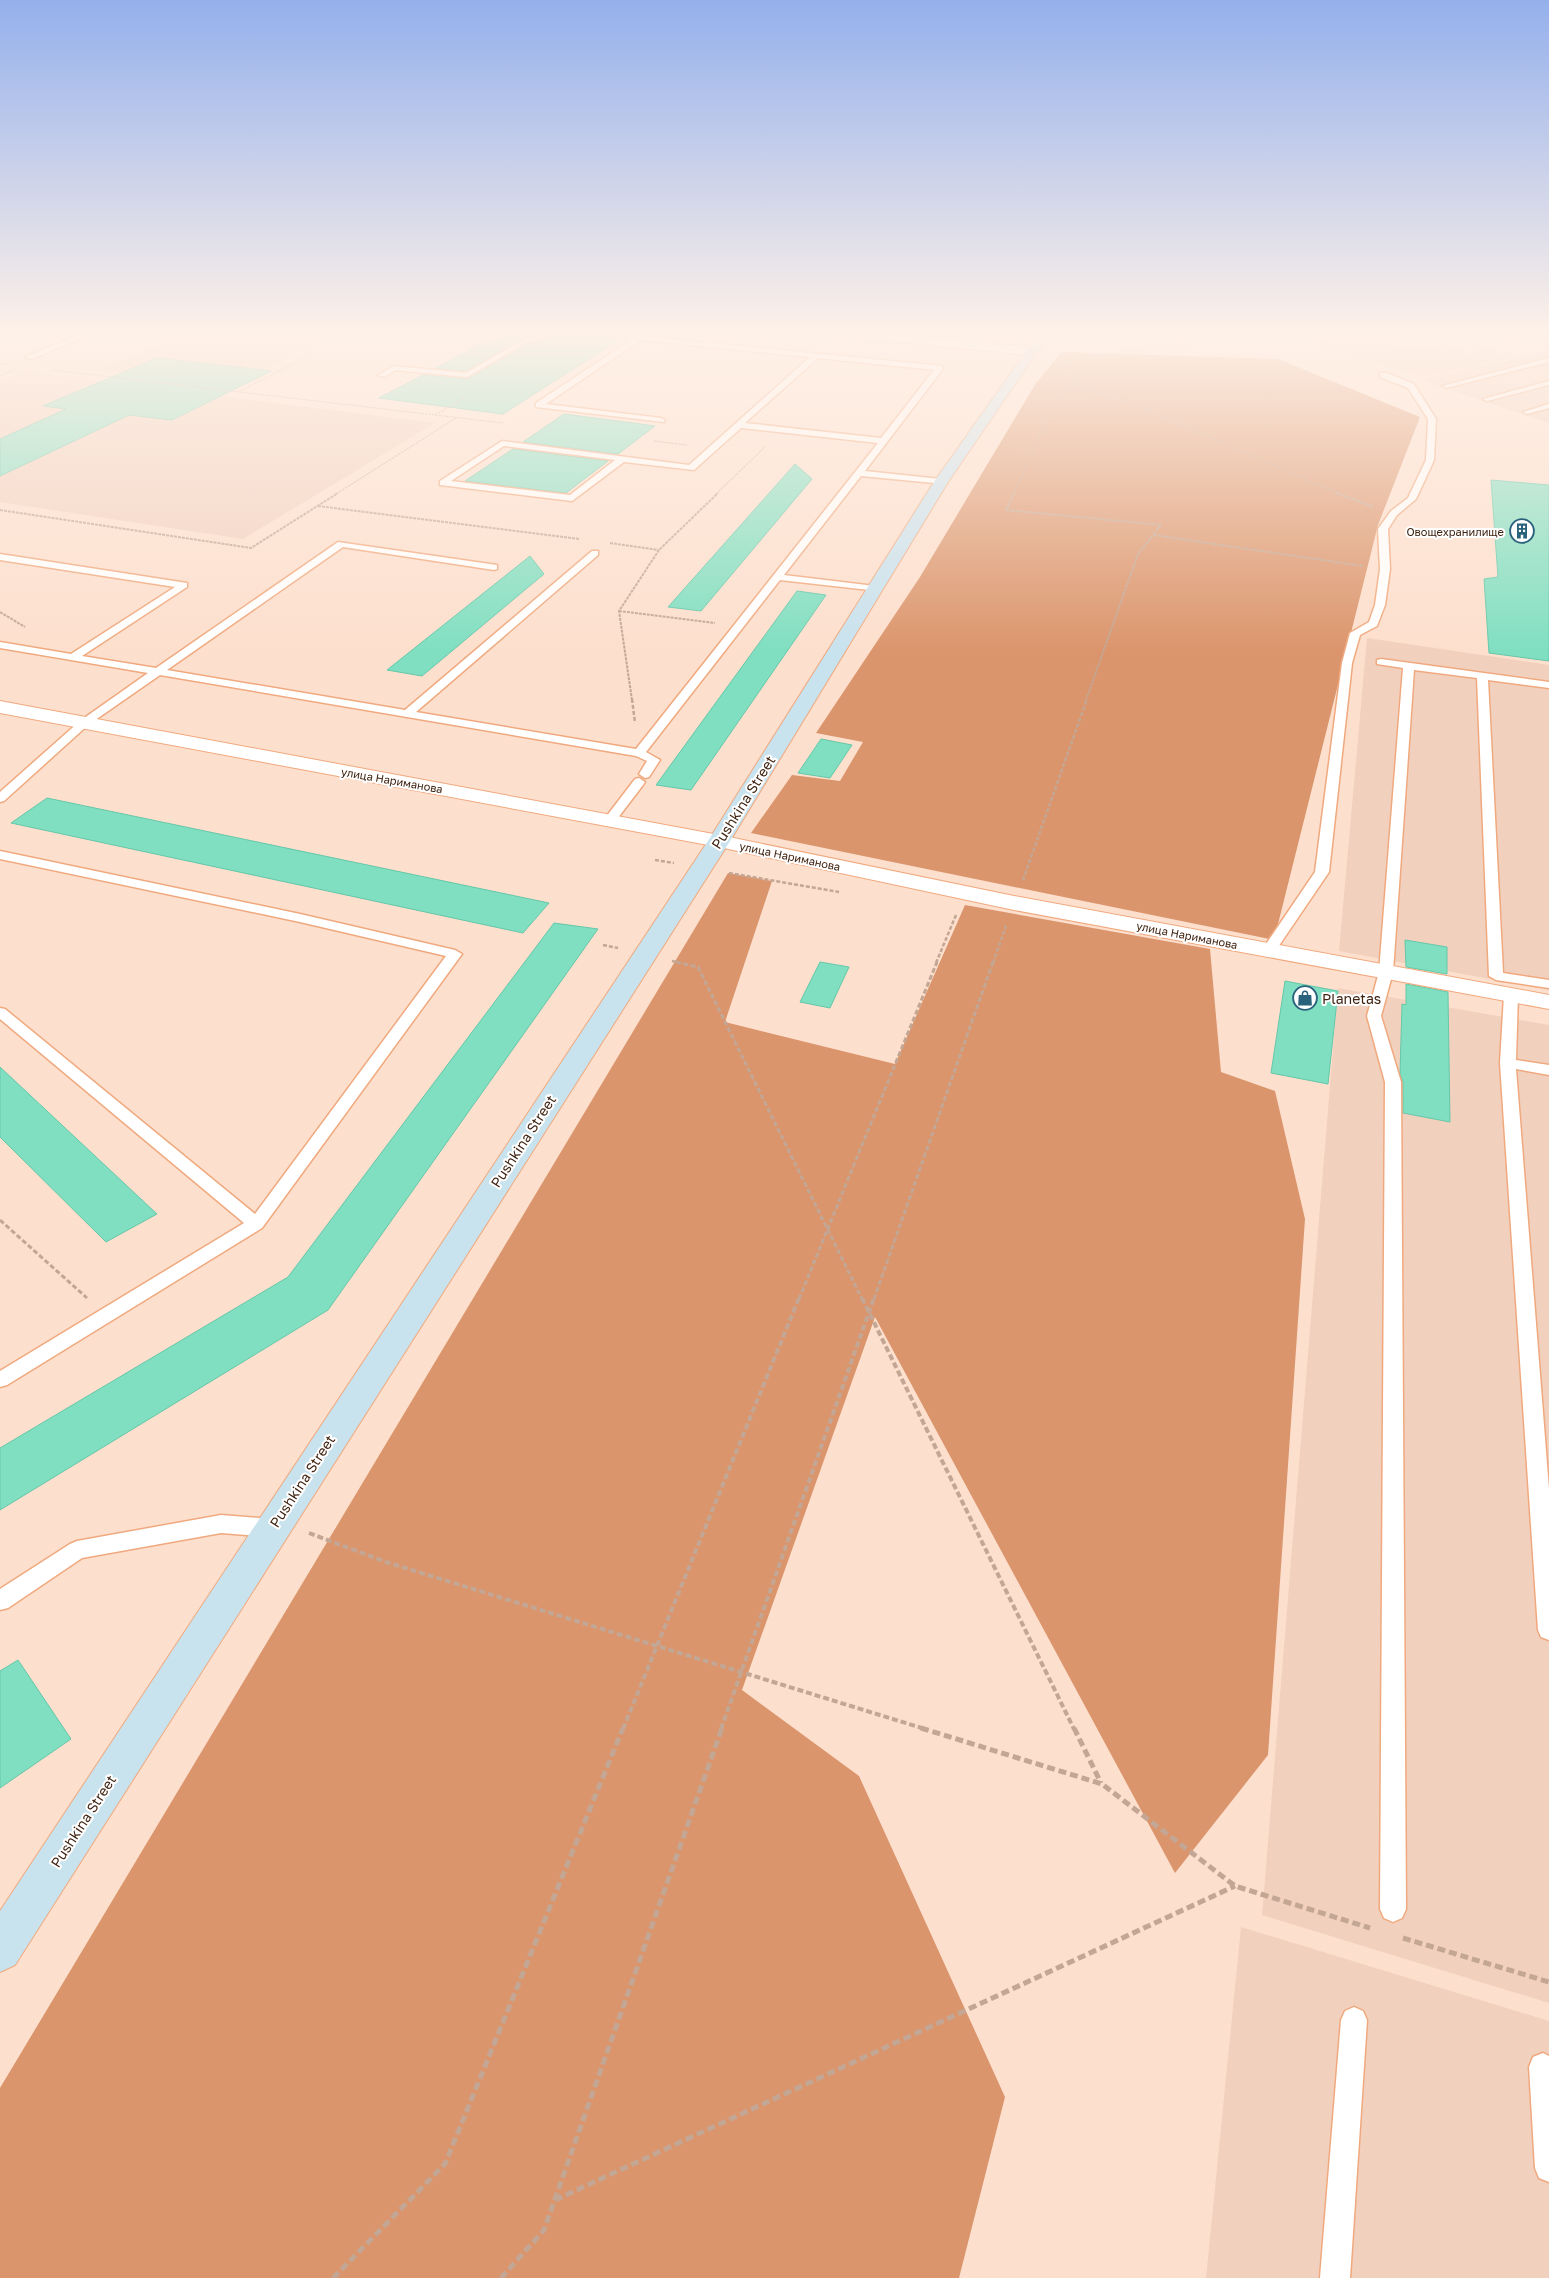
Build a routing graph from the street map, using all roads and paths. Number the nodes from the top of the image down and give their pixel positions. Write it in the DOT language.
graph roads {
  1 [pos="422,439"];
  2 [pos="723,439"];
  3 [pos="868,439"];
  4 [pos="971,439"];
  5 [pos="1039,439"];
  6 [pos="1215,439"];
  7 [pos="1431,439"];
  8 [pos="654,441"];
  9 [pos="883,441"];
  10 [pos="765,447"];
  11 [pos="714,448"];
  12 [pos="622,459"];
  13 [pos="859,473"];
  14 [pos="941,482"];
  15 [pos="316,506"];
  16 [pos="0,510"];
  17 [pos="1394,512"];
  18 [pos="1153,535"];
  19 [pos="581,540"];
  20 [pos="610,543"];
  21 [pos="660,550"];
  22 [pos="595,553"];
  23 [pos="0,556"];
  24 [pos="494,567"];
  25 [pos="1385,569"];
  26 [pos="778,577"];
  27 [pos="875,589"];
  28 [pos="619,611"];
  29 [pos="739,626"];
  30 [pos="0,645"];
  31 [pos="74,657"];
  32 [pos="1382,662"];
  33 [pos="1409,666"];
  34 [pos="157,671"];
  35 [pos="1482,676"];
  36 [pos="1549,685"];
  37 [pos="0,708"];
  38 [pos="408,713"];
  39 [pos="84,724"];
  40 [pos="639,753"];
  41 [pos="0,798"];
  42 [pos="610,820"];
  43 [pos="719,841"];
  44 [pos="0,855"];
  45 [pos="1014,903"];
  46 [pos="957,914"];
  47 [pos="603,945"];
  48 [pos="1269,950"];
  49 [pos="644,955"];
  50 [pos="1386,972"];
  51 [pos="1549,984"];
  52 [pos="1511,995"];
  53 [pos="1549,1002"];
  54 [pos="0,1012"];
  55 [pos="1508,1063"];
  56 [pos="1549,1070"];
  57 [pos="0,1220"];
  58 [pos="256,1224"];
  59 [pos="828,1230"];
  60 [pos="869,1314"];
  61 [pos="106,1316"];
  62 [pos="0,1380"];
  63 [pos="274,1524"];
  64 [pos="0,1601"];
  65 [pos="1549,1630"];
  66 [pos="657,1646"];
  67 [pos="742,1672"];
  68 [pos="1102,1784"];
  69 [pos="1235,1886"];
  70 [pos="1393,1909"];
  71 [pos="1378,1930"];
  72 [pos="1397,1936"];
  73 [pos="0,1950"];
  74 [pos="1549,1982"];
  75 [pos="1354,2020"];
  76 [pos="1543,2067"];
  77 [pos="1549,2168"];
  78 [pos="555,2200"];
  79 [pos="333,2278"];
  80 [pos="501,2278"];
  81 [pos="1335,2278"];
  1 -- 15 [label="path"];
  2 -- 11 [label="lane"];
  3 -- 9 [label="lane"];
  4 -- 14 [label="street, Pushkina Street"];
  5 -- 18 [label="path"];
  6 -- 17 [label="path"];
  7 -- 17 [label="lane"];
  8 -- 11 [label="path"];
  9 -- 13 [label="lane"];
  10 -- 21 [label="path"];
  11 -- 12 [label="lane"];
  12 -- 12 [label="lane"];
  13 -- 14 [label="lane"];
  13 -- 26 [label="lane"];
  14 -- 27 [label="street, Pushkina Street"];
  15 -- 16 [label="path"];
  15 -- 19 [label="path"];
  17 -- 25 [label="lane"];
  18 -- 25 [label="path"];
  18 -- 45 [label="path"];
  20 -- 21 [label="path"];
  21 -- 28 [label="path"];
  22 -- 38 [label="lane"];
  23 -- 31 [label="lane"];
  24 -- 34 [label="lane"];
  25 -- 48 [label="lane"];
  26 -- 27 [label="lane"];
  26 -- 29 [label="lane"];
  27 -- 43 [label="street, Pushkina Street"];
  28 -- 29 [label="path"];
  28 -- 40 [label="path"];
  29 -- 40 [label="lane"];
  30 -- 31 [label="lane"];
  31 -- 34 [label="lane"];
  32 -- 33 [label="lane"];
  33 -- 35 [label="lane"];
  33 -- 50 [label="lane"];
  34 -- 38 [label="lane"];
  34 -- 39 [label="lane"];
  35 -- 36 [label="lane"];
  35 -- 51 [label="lane"];
  37 -- 39 [label="street, улица Нариманова"];
  38 -- 40 [label="lane"];
  39 -- 41 [label="lane"];
  39 -- 42 [label="street, улица Нариманова"];
  40 -- 42 [label="lane"];
  42 -- 43 [label="street, улица Нариманова"];
  43 -- 45 [label="street, улица Нариманова"];
  43 -- 49 [label="street, Pushkina Street"];
  44 -- 58 [label="lane"];
  45 -- 48 [label="street, улица Нариманова"];
  45 -- 60 [label="path"];
  46 -- 59 [label="path"];
  47 -- 49 [label="path"];
  48 -- 50 [label="street, улица Нариманова"];
  49 -- 59 [label="path"];
  49 -- 63 [label="street, Pushkina Street"];
  50 -- 52 [label="street, улица Нариманова"];
  50 -- 70 [label="lane"];
  52 -- 53 [label="street, улица Нариманова"];
  52 -- 55 [label="lane"];
  54 -- 58 [label="lane"];
  55 -- 56 [label="lane"];
  55 -- 65 [label="lane"];
  57 -- 61 [label="path"];
  58 -- 61 [label="lane"];
  59 -- 60 [label="path"];
  59 -- 66 [label="path"];
  60 -- 67 [label="path"];
  60 -- 68 [label="path"];
  61 -- 62 [label="lane"];
  63 -- 64 [label="lane"];
  63 -- 66 [label="path"];
  63 -- 73 [label="street, Pushkina Street"];
  66 -- 67 [label="path"];
  66 -- 79 [label="path"];
  67 -- 68 [label="path"];
  67 -- 78 [label="path"];
  68 -- 69 [label="path"];
  69 -- 71 [label="path"];
  69 -- 78 [label="path"];
  72 -- 74 [label="path"];
  75 -- 81 [label="lane"];
  76 -- 77 [label="lane"];
  78 -- 80 [label="path"];
}
